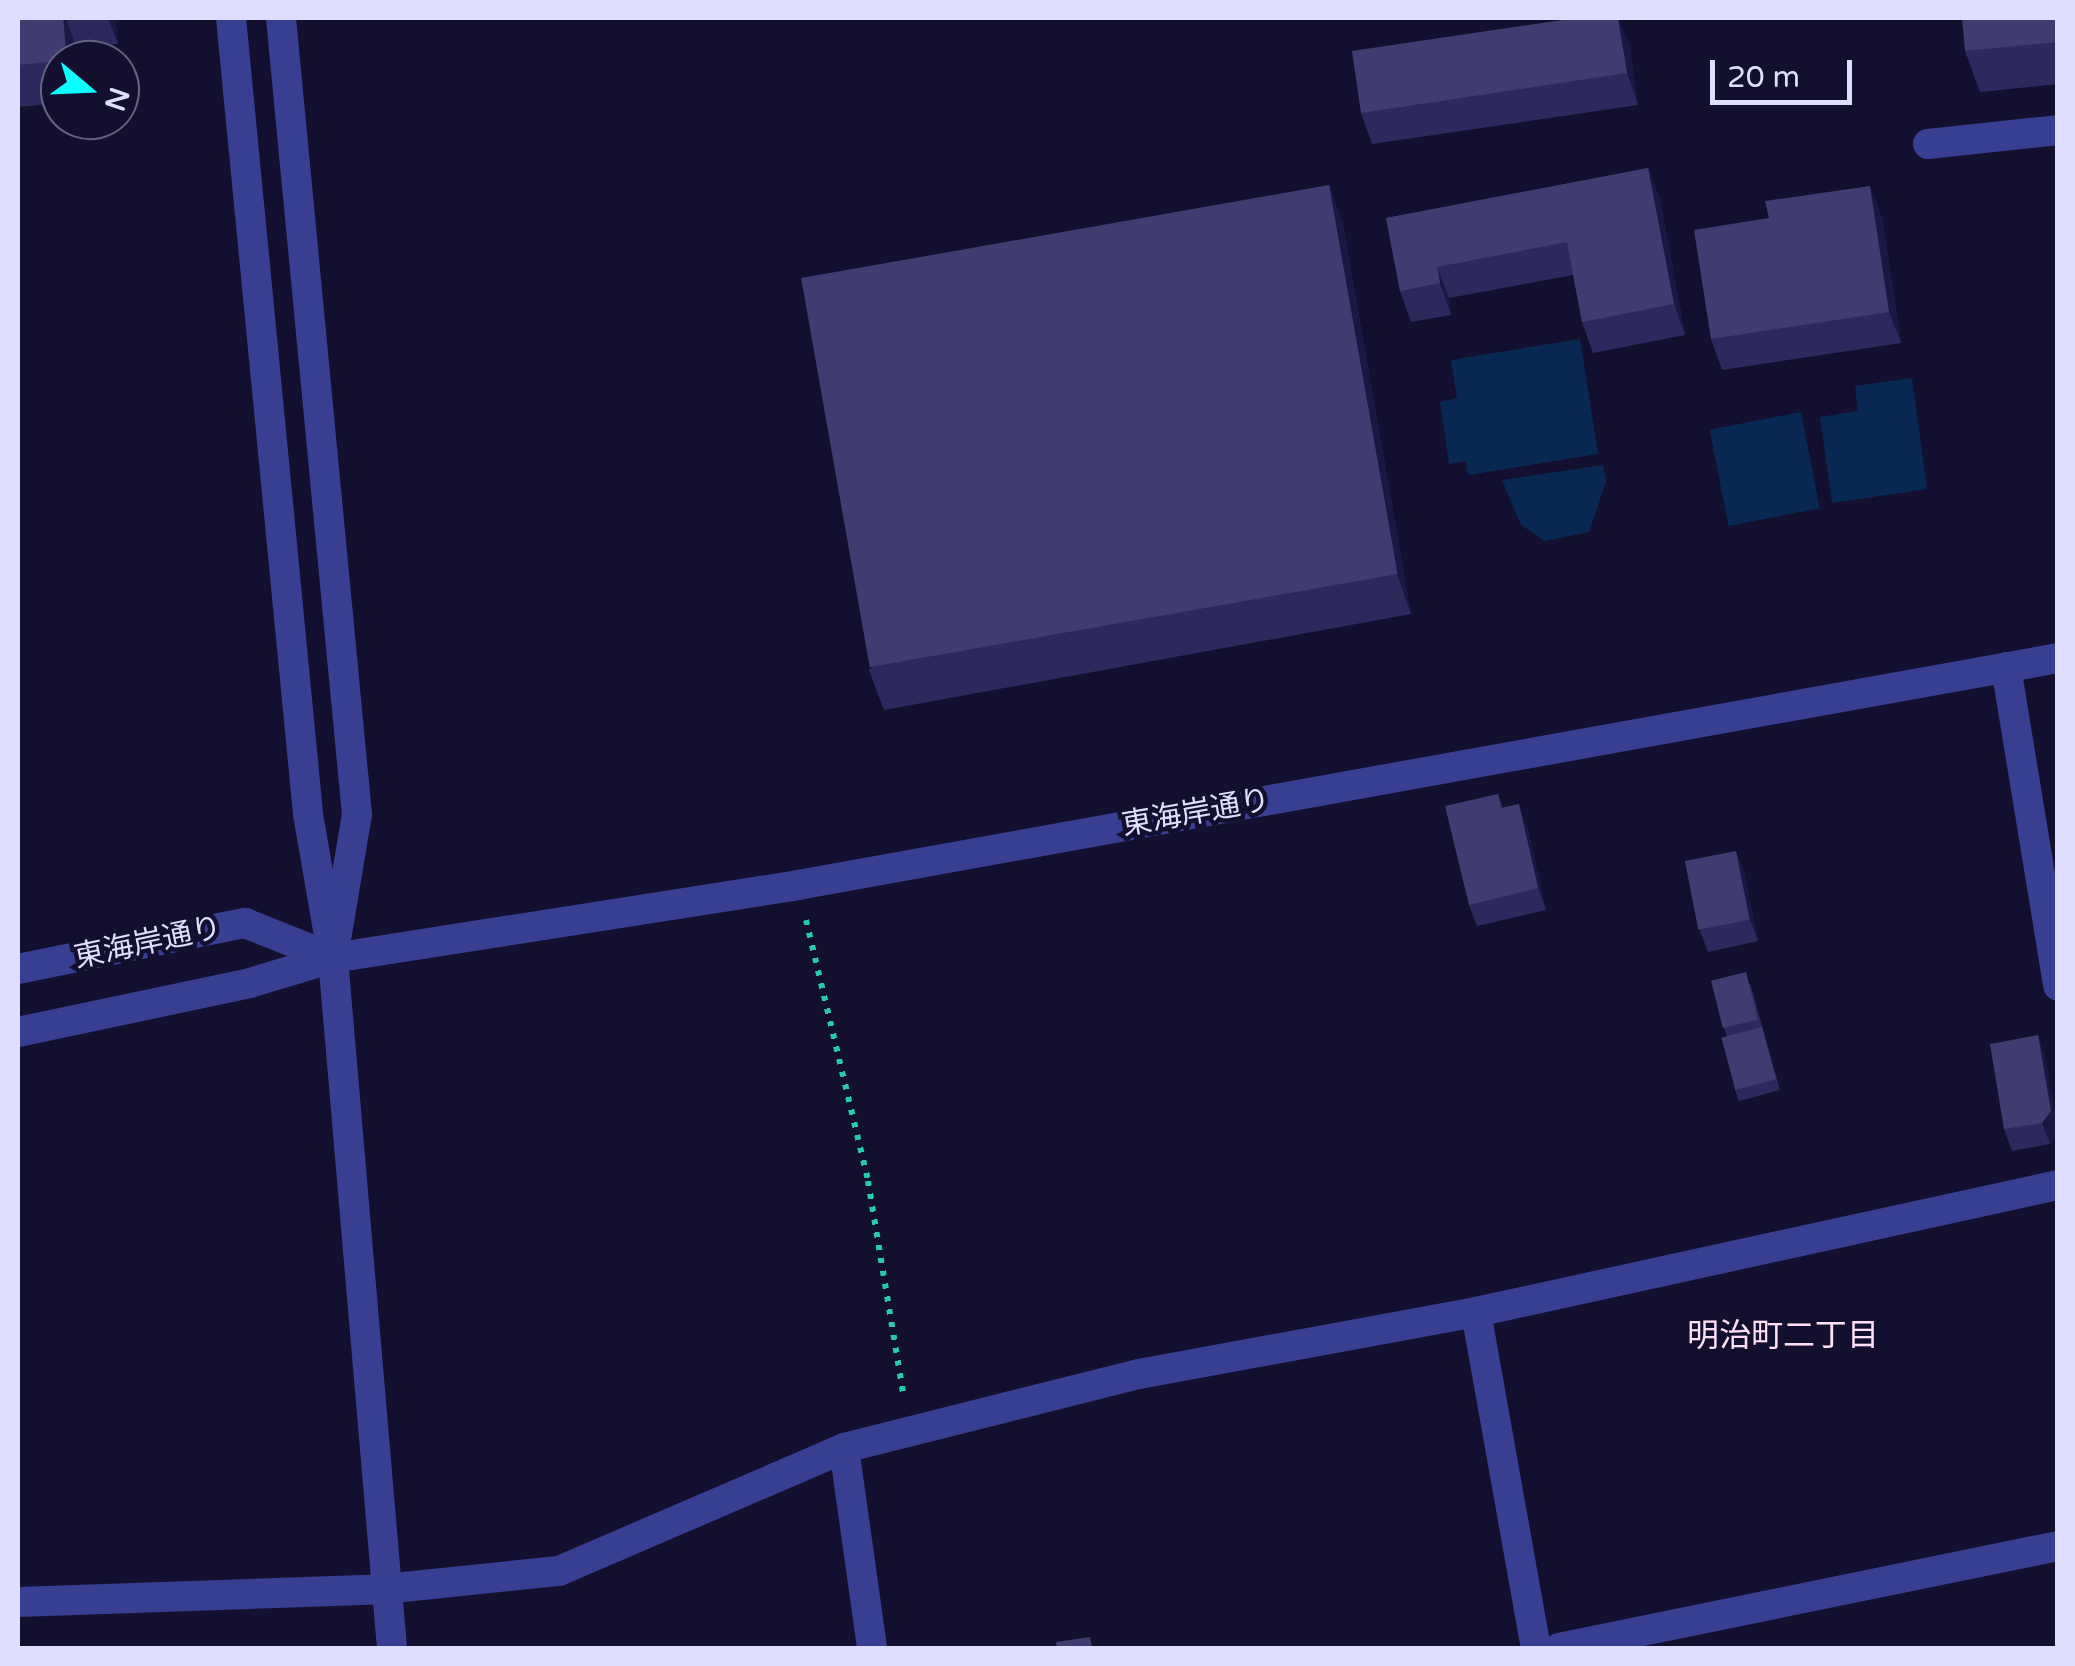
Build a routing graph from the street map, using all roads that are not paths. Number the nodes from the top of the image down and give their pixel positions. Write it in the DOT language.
graph roads {
  1 [pos="231,18"];
  2 [pos="281,18"];
  3 [pos="2058,130"];
  4 [pos="1928,144"];
  5 [pos="2058,658"];
  6 [pos="2006,667"];
  7 [pos="333,958"];
  8 [pos="18,970"];
  9 [pos="2058,986"];
  10 [pos="18,1032"];
  11 [pos="2058,1185"];
  12 [pos="1476,1312"];
  13 [pos="844,1448"];
  14 [pos="2058,1546"];
  15 [pos="384,1589"];
  16 [pos="18,1602"];
  17 [pos="392,1648"];
  18 [pos="872,1648"];
  19 [pos="1536,1648"];
  20 [pos="1560,1648"];
  1 -- 7 [label="street"];
  2 -- 7 [label="street"];
  3 -- 4 [label="street"];
  5 -- 6 [label="street, 東海岸通り"];
  6 -- 7 [label="street, 東海岸通り"];
  6 -- 9 [label="street"];
  7 -- 8 [label="street, 東海岸通り"];
  7 -- 10 [label="street, 東海岸通り"];
  7 -- 15 [label="street"];
  11 -- 12 [label="street"];
  12 -- 13 [label="street"];
  12 -- 19 [label="street"];
  13 -- 15 [label="street"];
  13 -- 18 [label="street"];
  14 -- 20 [label="street"];
  15 -- 16 [label="street"];
  15 -- 17 [label="street"];
}
